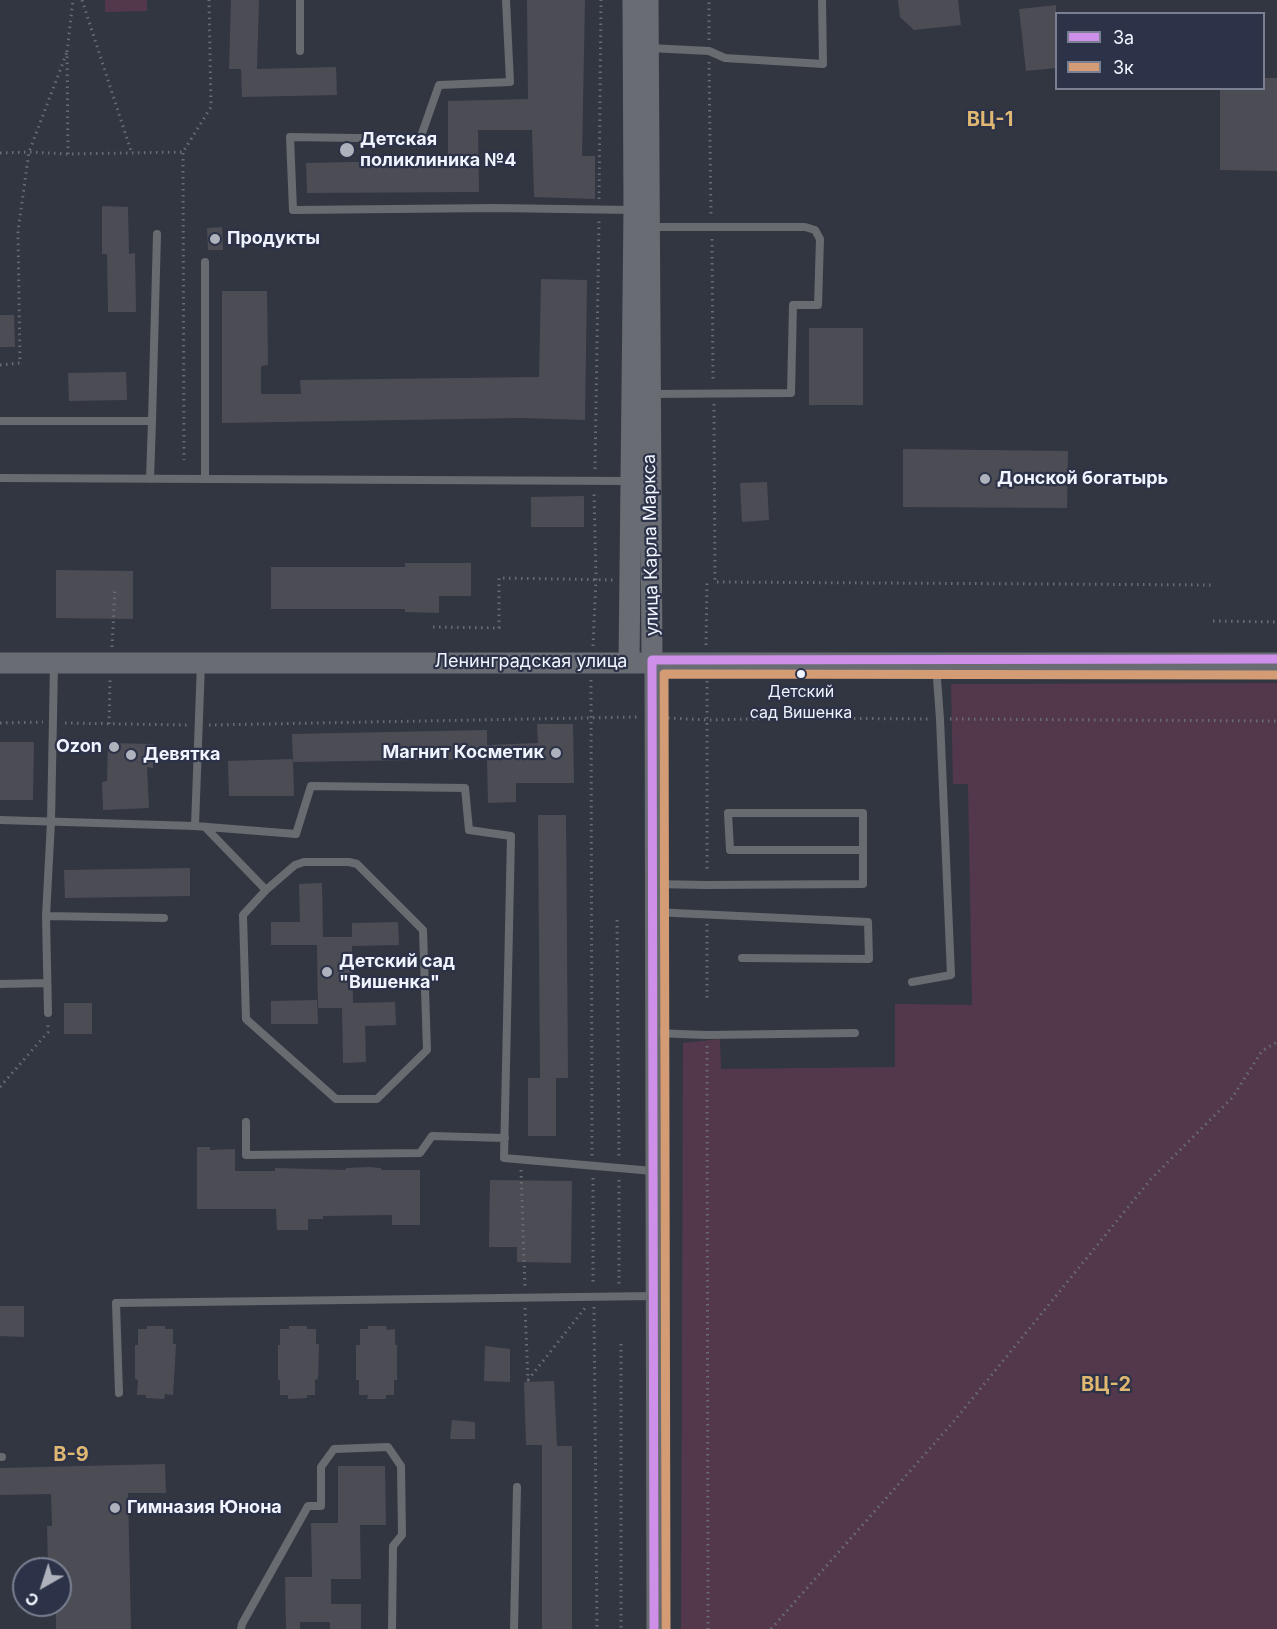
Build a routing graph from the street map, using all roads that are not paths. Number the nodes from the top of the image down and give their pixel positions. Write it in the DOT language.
graph roads {
  1 [pos="300,0"];
  2 [pos="506,0"];
  3 [pos="633,0"];
  4 [pos="648,0"];
  5 [pos="822,0"];
  6 [pos="648,48"];
  7 [pos="300,51"];
  8 [pos="634,210"];
  9 [pos="649,227"];
  10 [pos="157,234"];
  11 [pos="206,262"];
  12 [pos="650,394"];
  13 [pos="0,421"];
  14 [pos="152,421"];
  15 [pos="0,478"];
  16 [pos="150,479"];
  17 [pos="205,479"];
  18 [pos="631,481"];
  19 [pos="592,661"];
  20 [pos="629,661"];
  21 [pos="652,661"];
  22 [pos="706,661"];
  23 [pos="1277,661"];
  24 [pos="0,662"];
  25 [pos="53,662"];
  26 [pos="201,662"];
  27 [pos="935,662"];
  28 [pos="0,820"];
  29 [pos="51,822"];
  30 [pos="195,826"];
  31 [pos="205,827"];
  32 [pos="863,849"];
  33 [pos="653,884"];
  34 [pos="266,890"];
  35 [pos="653,912"];
  36 [pos="46,916"];
  37 [pos="164,918"];
  38 [pos="742,958"];
  39 [pos="912,982"];
  40 [pos="47,983"];
  41 [pos="0,984"];
  42 [pos="48,1013"];
  43 [pos="653,1033"];
  44 [pos="855,1033"];
  45 [pos="246,1122"];
  46 [pos="505,1138"];
  47 [pos="653,1171"];
  48 [pos="654,1296"];
  49 [pos="119,1393"];
  50 [pos="517,1486"];
  51 [pos="241,1629"];
  52 [pos="392,1629"];
  53 [pos="514,1629"];
  54 [pos="654,1629"];
  1 -- 7 [label="lane"];
  2 -- 8 [label="lane"];
  3 -- 8 [label="street, улица Карла Маркса"];
  4 -- 6 [label="street, улица Карла Маркса"];
  5 -- 6 [label="lane"];
  6 -- 9 [label="street, улица Карла Маркса"];
  8 -- 18 [label="street, улица Карла Маркса"];
  9 -- 12 [label="street, улица Карла Маркса"];
  9 -- 12 [label="lane"];
  10 -- 14 [label="lane"];
  11 -- 17 [label="lane"];
  12 -- 21 [label="street, улица Карла Маркса"];
  13 -- 14 [label="lane"];
  14 -- 16 [label="lane"];
  15 -- 16 [label="lane"];
  16 -- 17 [label="lane"];
  17 -- 18 [label="lane"];
  18 -- 20 [label="street, улица Карла Маркса"];
  19 -- 20 [label="street, Ленинградская улица"];
  19 -- 25 [label="street"];
  19 -- 26 [label="street, Ленинградская улица"];
  20 -- 21 [label="street, Ленинградская улица"];
  21 -- 22 [label="street, Ленинградская улица"];
  21 -- 33 [label="street, улица Карла Маркса"];
  22 -- 23 [label="street"];
  22 -- 27 [label="street, Ленинградская улица"];
  23 -- 27 [label="street, Ленинградская улица"];
  24 -- 25 [label="street, Ленинградская улица"];
  25 -- 26 [label="street, Ленинградская улица"];
  25 -- 29 [label="lane"];
  26 -- 30 [label="lane"];
  27 -- 39 [label="lane"];
  28 -- 29 [label="lane"];
  29 -- 30 [label="lane"];
  29 -- 36 [label="lane"];
  30 -- 31 [label="lane"];
  31 -- 34 [label="lane"];
  31 -- 46 [label="lane"];
  32 -- 32 [label="lane"];
  32 -- 33 [label="lane"];
  33 -- 35 [label="street, улица Карла Маркса"];
  34 -- 34 [label="lane"];
  35 -- 38 [label="lane"];
  35 -- 43 [label="street, улица Карла Маркса"];
  36 -- 37 [label="lane"];
  36 -- 40 [label="lane"];
  40 -- 41 [label="lane"];
  40 -- 42 [label="lane"];
  43 -- 44 [label="lane"];
  43 -- 47 [label="street, улица Карла Маркса"];
  45 -- 46 [label="lane"];
  46 -- 47 [label="lane"];
  47 -- 48 [label="street, улица Карла Маркса"];
  48 -- 49 [label="lane"];
  48 -- 54 [label="street, улица Карла Маркса"];
  50 -- 53 [label="lane"];
  51 -- 52 [label="lane"];
}
